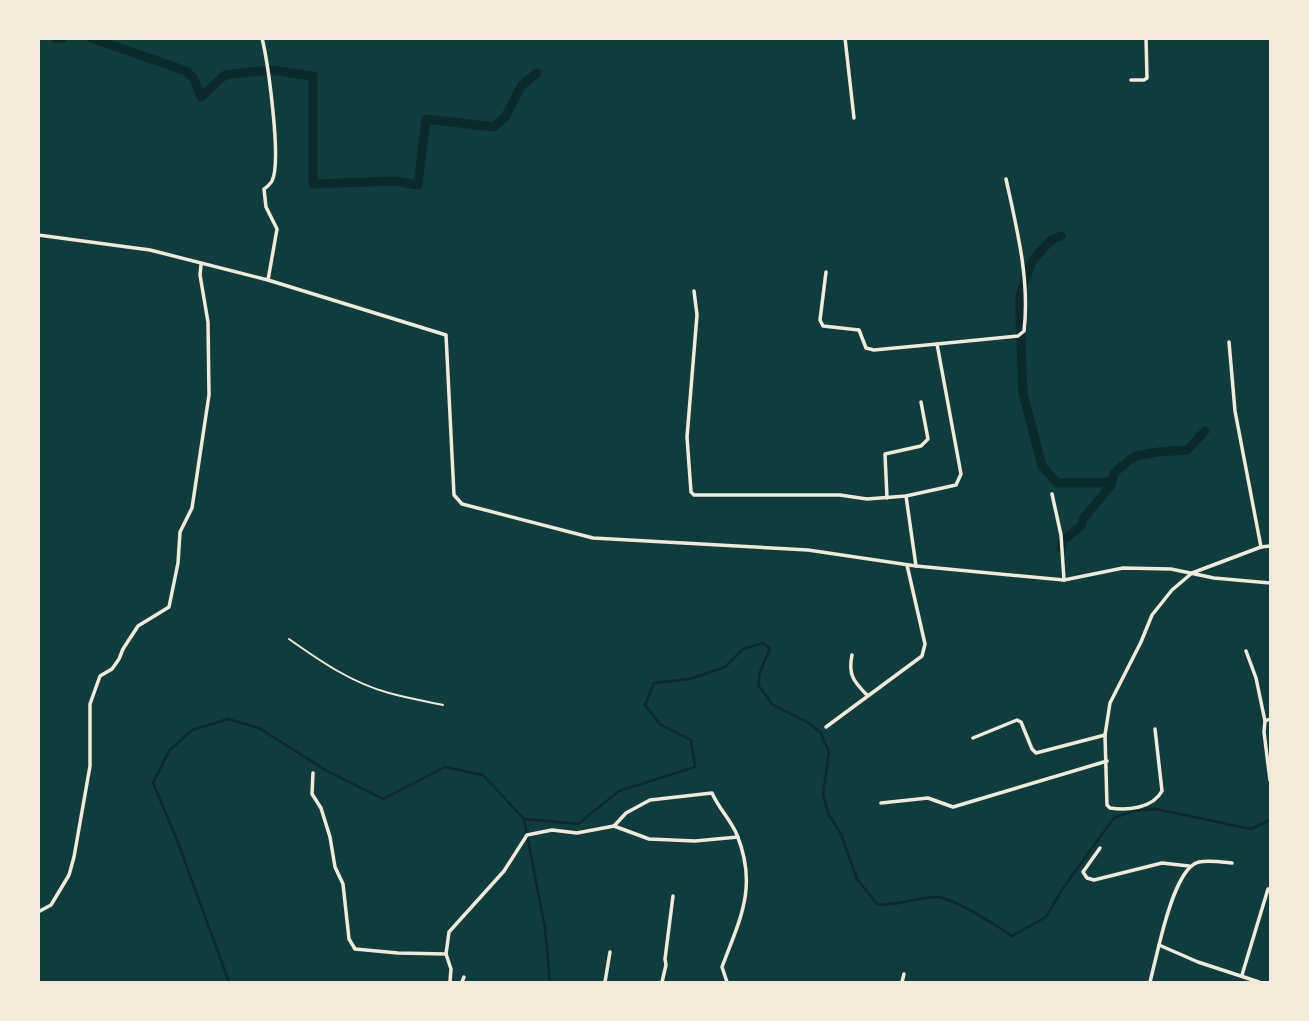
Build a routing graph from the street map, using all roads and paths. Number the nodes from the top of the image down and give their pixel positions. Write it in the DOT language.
graph roads {
  1 [pos="262,38"];
  2 [pos="845,38"];
  3 [pos="1146,38"];
  4 [pos="1131,80"];
  5 [pos="854,118"];
  6 [pos="1006,179"];
  7 [pos="38,235"];
  8 [pos="201,265"];
  9 [pos="826,272"];
  10 [pos="268,280"];
  11 [pos="694,290"];
  12 [pos="1229,342"];
  13 [pos="937,344"];
  14 [pos="921,402"];
  15 [pos="1052,494"];
  16 [pos="906,496"];
  17 [pos="887,498"];
  18 [pos="1270,546"];
  19 [pos="1261,547"];
  20 [pos="907,565"];
  21 [pos="916,566"];
  22 [pos="1192,573"];
  23 [pos="1064,580"];
  24 [pos="1270,583"];
  25 [pos="289,639"];
  26 [pos="1246,651"];
  27 [pos="852,655"];
  28 [pos="867,695"];
  29 [pos="443,705"];
  30 [pos="1270,719"];
  31 [pos="1265,721"];
  32 [pos="826,727"];
  33 [pos="1155,729"];
  34 [pos="1105,735"];
  35 [pos="972,738"];
  36 [pos="1107,761"];
  37 [pos="313,772"];
  38 [pos="1270,780"];
  39 [pos="881,803"];
  40 [pos="614,825"];
  41 [pos="738,837"];
  42 [pos="1100,848"];
  43 [pos="1232,863"];
  44 [pos="1189,866"];
  45 [pos="1268,889"];
  46 [pos="673,896"];
  47 [pos="38,912"];
  48 [pos="1158,945"];
  49 [pos="610,952"];
  50 [pos="446,954"];
  51 [pos="904,974"];
  52 [pos="1242,975"];
  53 [pos="450,982"];
  54 [pos="605,982"];
  55 [pos="662,982"];
  56 [pos="727,982"];
  57 [pos="902,982"];
  58 [pos="1150,982"];
  59 [pos="1259,982"];
  1 -- 10 [label="street"];
  2 -- 5 [label="street"];
  3 -- 4 [label="street"];
  6 -- 13 [label="street"];
  7 -- 8 [label="street"];
  8 -- 10 [label="street"];
  8 -- 47 [label="street"];
  9 -- 13 [label="street"];
  10 -- 20 [label="street"];
  11 -- 17 [label="street"];
  12 -- 19 [label="street"];
  13 -- 16 [label="street"];
  14 -- 17 [label="street"];
  15 -- 23 [label="street"];
  16 -- 17 [label="street"];
  16 -- 21 [label="street"];
  18 -- 19 [label="street"];
  19 -- 22 [label="street"];
  20 -- 21 [label="street"];
  20 -- 28 [label="street"];
  21 -- 23 [label="street"];
  22 -- 23 [label="street"];
  22 -- 24 [label="street"];
  22 -- 34 [label="street"];
  25 -- 29 [label="path"];
  26 -- 31 [label="street"];
  27 -- 28 [label="street"];
  28 -- 32 [label="street"];
  30 -- 31 [label="street"];
  31 -- 38 [label="street"];
  33 -- 36 [label="street"];
  34 -- 35 [label="street"];
  34 -- 36 [label="street"];
  36 -- 39 [label="street"];
  37 -- 50 [label="street"];
  40 -- 41 [label="street"];
  40 -- 41 [label="street"];
  40 -- 50 [label="street"];
  41 -- 56 [label="street"];
  42 -- 44 [label="street"];
  43 -- 44 [label="street"];
  44 -- 48 [label="street"];
  45 -- 52 [label="street"];
  46 -- 55 [label="street"];
  48 -- 52 [label="street"];
  48 -- 58 [label="street"];
  49 -- 54 [label="street"];
  50 -- 53 [label="street"];
  51 -- 57 [label="street"];
  52 -- 59 [label="street"];
}
